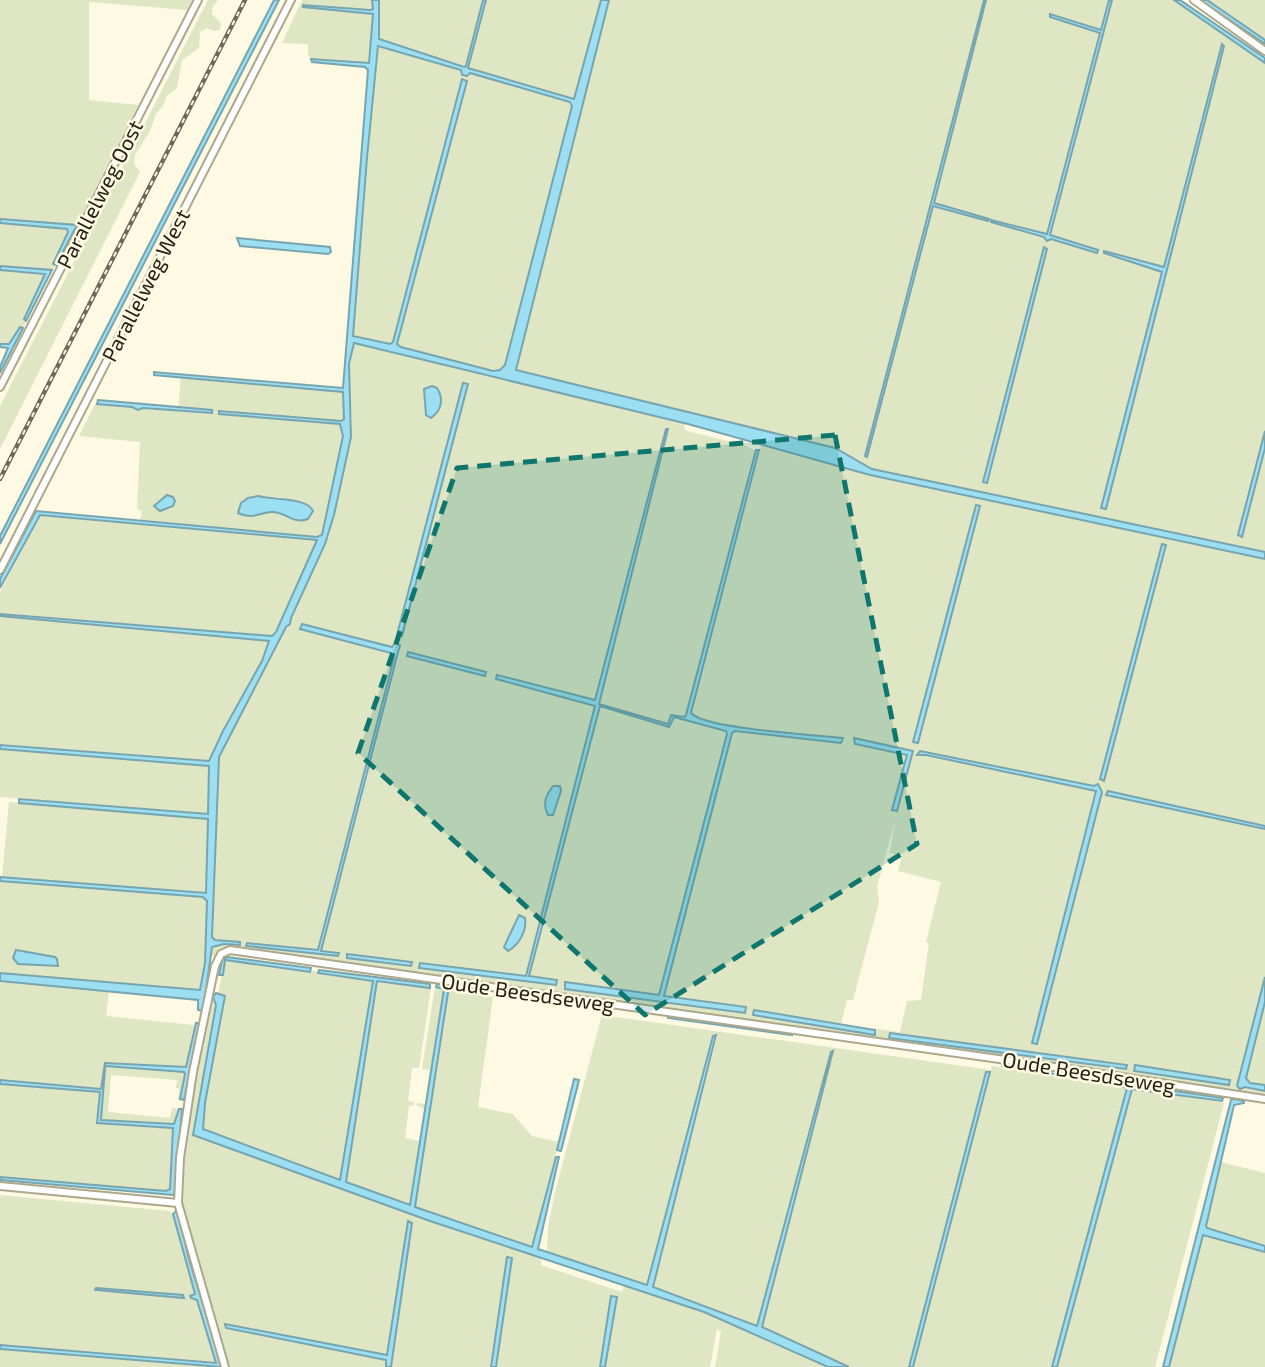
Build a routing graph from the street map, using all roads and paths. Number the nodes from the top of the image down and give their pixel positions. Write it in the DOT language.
graph roads {
  1 [pos="198,0"];
  2 [pos="291,0"];
  3 [pos="1194,0"];
  4 [pos="1265,51"];
  5 [pos="0,387"];
  6 [pos="0,570"];
  7 [pos="1265,1099"];
  8 [pos="0,1186"];
  9 [pos="178,1203"];
  10 [pos="225,1367"];
  1 -- 5 [label="street, Parallelweg Oost"];
  2 -- 6 [label="street, Parallelweg West"];
  3 -- 4 [label="street"];
  7 -- 9 [label="street, Oude Beesdseweg"];
  8 -- 9 [label="street"];
  9 -- 10 [label="street, Oude Beesdseweg"];
}
